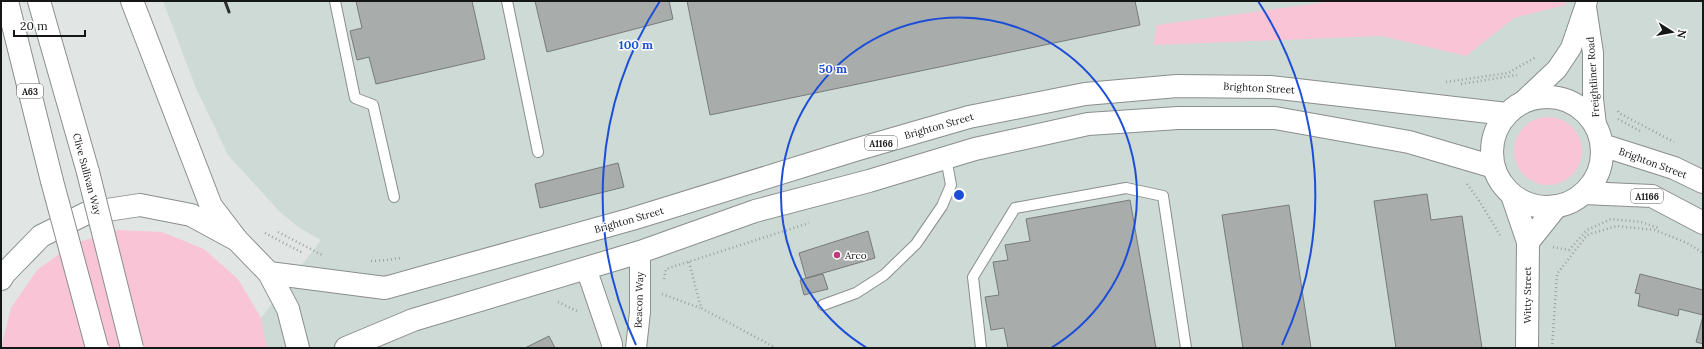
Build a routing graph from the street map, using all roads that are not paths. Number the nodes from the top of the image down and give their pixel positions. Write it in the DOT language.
graph roads {
  1 [pos="7,1"];
  2 [pos="39,1"];
  3 [pos="132,1"];
  4 [pos="335,1"];
  5 [pos="507,1"];
  6 [pos="1586,3"];
  7 [pos="1514,108"];
  8 [pos="1599,135"];
  9 [pos="538,152"];
  10 [pos="946,158"];
  11 [pos="1494,167"];
  12 [pos="1703,182"];
  13 [pos="1584,193"];
  14 [pos="1512,194"];
  15 [pos="394,197"];
  16 [pos="1556,206"];
  17 [pos="1703,223"];
  18 [pos="237,240"];
  19 [pos="1528,242"];
  20 [pos="640,252"];
  21 [pos="586,268"];
  22 [pos="269,273"];
  23 [pos="1,279"];
  24 [pos="822,305"];
  25 [pos="97,348"];
  26 [pos="132,348"];
  27 [pos="298,348"];
  28 [pos="346,348"];
  29 [pos="612,348"];
  30 [pos="636,348"];
  31 [pos="981,348"];
  32 [pos="1186,348"];
  33 [pos="1527,348"];
  1 -- 25 [label="main road, A63, bridge"];
  2 -- 26 [label="main road, Clive Sullivan Way, bridge"];
  3 -- 18 [label="main road"];
  4 -- 15 [label="lane"];
  5 -- 9 [label="lane"];
  6 -- 7 [label="street, Freightliner Road"];
  6 -- 8 [label="street, Freightliner Road"];
  7 -- 8 [label="main road"];
  7 -- 11 [label="main road"];
  7 -- 22 [label="main road, Brighton Street / A1166"];
  8 -- 12 [label="main road, Brighton Street"];
  8 -- 13 [label="main road"];
  10 -- 11 [label="main road"];
  10 -- 20 [label="main road"];
  10 -- 24 [label="lane"];
  11 -- 14 [label="main road"];
  13 -- 16 [label="main road"];
  13 -- 17 [label="main road, A1166"];
  14 -- 16 [label="main road"];
  14 -- 19 [label="main road, Witty Street"];
  16 -- 19 [label="main road"];
  18 -- 22 [label="main road"];
  18 -- 23 [label="main road"];
  19 -- 33 [label="main road, Witty Street"];
  20 -- 21 [label="main road"];
  20 -- 30 [label="street, Beacon Way"];
  21 -- 28 [label="main road"];
  21 -- 29 [label="street"];
  22 -- 27 [label="main road"];
  31 -- 32 [label="lane"];
}
